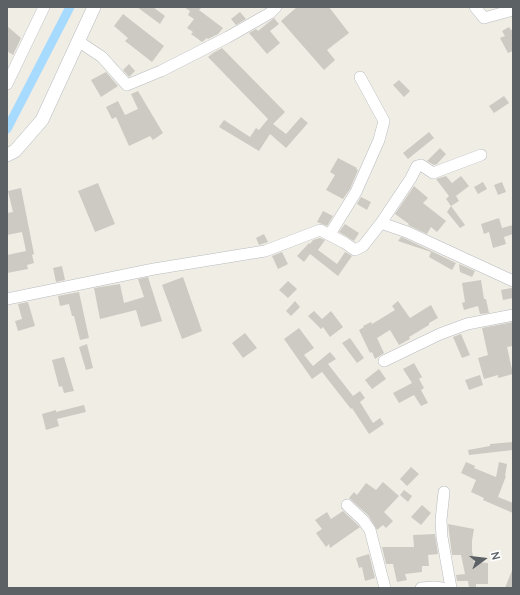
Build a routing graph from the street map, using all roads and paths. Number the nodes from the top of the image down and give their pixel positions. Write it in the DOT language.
graph roads {
  1 [pos="44,7"];
  2 [pos="94,7"];
  3 [pos="276,7"];
  4 [pos="475,7"];
  5 [pos="513,10"];
  6 [pos="78,41"];
  7 [pos="360,77"];
  8 [pos="7,84"];
  9 [pos="7,155"];
  10 [pos="481,155"];
  11 [pos="381,224"];
  12 [pos="330,234"];
  13 [pos="513,281"];
  14 [pos="7,299"];
  15 [pos="513,314"];
  16 [pos="384,361"];
  17 [pos="444,492"];
  18 [pos="347,505"];
  19 [pos="385,588"];
  20 [pos="421,588"];
  21 [pos="437,588"];
  22 [pos="451,588"];
  1 -- 8 [label="street"];
  2 -- 6 [label="street"];
  3 -- 6 [label="street"];
  4 -- 5 [label="street"];
  6 -- 9 [label="street"];
  7 -- 12 [label="street"];
  10 -- 11 [label="street"];
  11 -- 12 [label="street"];
  11 -- 13 [label="street"];
  12 -- 14 [label="street"];
  15 -- 16 [label="street"];
  17 -- 22 [label="street"];
  18 -- 19 [label="street"];
  20 -- 21 [label="street"];
}
